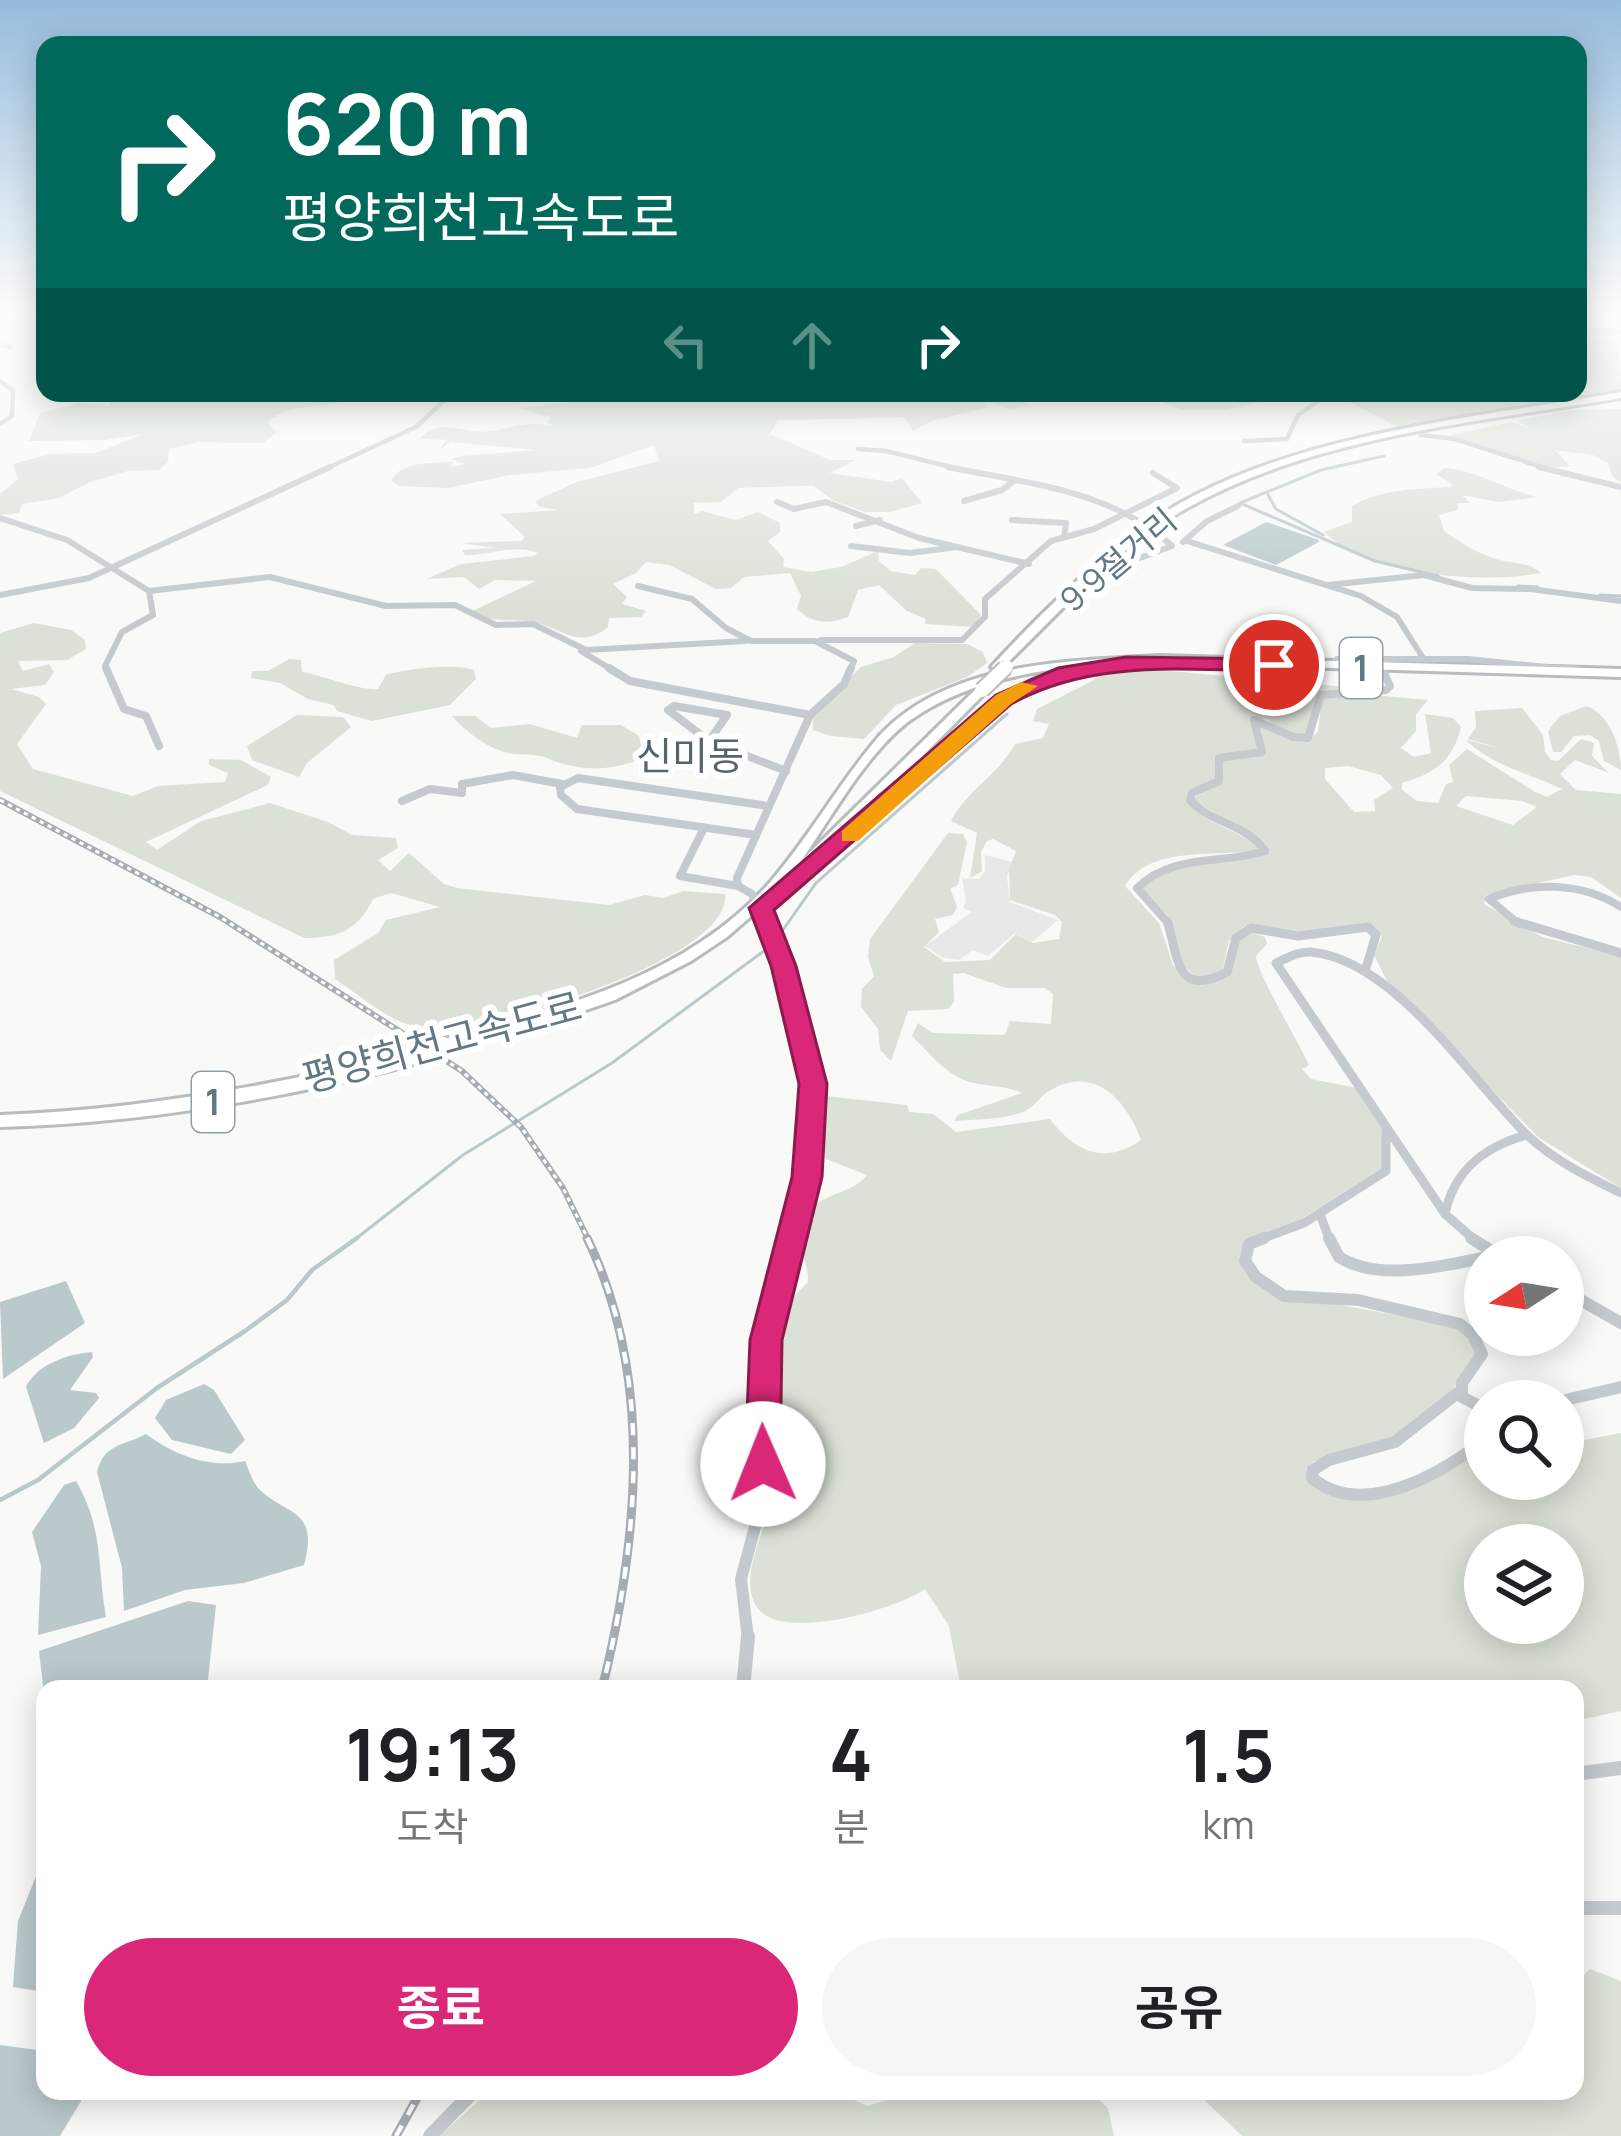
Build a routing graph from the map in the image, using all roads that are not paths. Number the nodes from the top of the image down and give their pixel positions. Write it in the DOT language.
graph roads {
  1 [pos="440,408"];
  2 [pos="1309,408"];
  3 [pos="1562,408"];
  4 [pos="1563,408"];
  5 [pos="1421,436"];
  6 [pos="1244,441"];
  7 [pos="858,449"];
  8 [pos="1153,473"];
  9 [pos="1015,480"];
  10 [pos="1621,487"];
  11 [pos="964,501"];
  12 [pos="777,502"];
  13 [pos="1238,506"];
  14 [pos="1127,514"];
  15 [pos="0,518"];
  16 [pos="880,520"];
  17 [pos="1012,520"];
  18 [pos="856,526"];
  19 [pos="1151,529"];
  20 [pos="1064,538"];
  21 [pos="1187,541"];
  22 [pos="851,546"];
  23 [pos="963,546"];
  24 [pos="1172,546"];
  25 [pos="1029,564"];
  26 [pos="112,567"];
  27 [pos="1108,570"];
  28 [pos="1328,585"];
  29 [pos="638,586"];
  30 [pos="149,591"];
  31 [pos="0,595"];
  32 [pos="1621,601"];
  33 [pos="752,640"];
  34 [pos="815,641"];
  35 [pos="580,649"];
  36 [pos="1423,658"];
  37 [pos="1333,664"];
  38 [pos="1003,666"];
  39 [pos="1382,668"];
  40 [pos="1581,673"];
  41 [pos="1621,675"];
  42 [pos="810,716"];
  43 [pos="709,741"];
  44 [pos="159,746"];
  45 [pos="786,771"];
  46 [pos="562,784"];
  47 [pos="402,801"];
  48 [pos="768,806"];
  49 [pos="704,828"];
  50 [pos="756,835"];
  51 [pos="784,881"];
  52 [pos="738,886"];
  53 [pos="760,906"];
  54 [pos="1621,907"];
  55 [pos="1621,953"];
  56 [pos="1365,971"];
  57 [pos="0,1119"];
  58 [pos="1385,1124"];
  59 [pos="1526,1135"];
  60 [pos="1621,1193"];
  61 [pos="1320,1214"];
  62 [pos="1445,1214"];
  63 [pos="1466,1236"];
  64 [pos="1464,1261"];
  65 [pos="1584,1302"];
  66 [pos="1621,1323"];
  67 [pos="1621,1387"];
  68 [pos="1460,1391"];
  69 [pos="1584,1396"];
  70 [pos="1464,1401"];
  71 [pos="1464,1455"];
  72 [pos="744,1680"];
  73 [pos="1621,1768"];
  74 [pos="1584,1773"];
  75 [pos="1584,1908"];
  76 [pos="1621,1908"];
  77 [pos="465,2100"];
  78 [pos="430,2136"];
  1 -- 26 [label="street"];
  2 -- 6 [label="street"];
  3 -- 19 [label="highway, 9·9절거리"];
  4 -- 5 [label="highway, 9·9절거리"];
  5 -- 10 [label="street"];
  5 -- 19 [label="highway, 9·9절거리"];
  7 -- 9 [label="street"];
  8 -- 14 [label="street"];
  9 -- 11 [label="street"];
  9 -- 14 [label="street"];
  12 -- 16 [label="street"];
  13 -- 21 [label="street"];
  14 -- 19 [label="street"];
  14 -- 20 [label="street"];
  15 -- 26 [label="street"];
  16 -- 18 [label="street"];
  16 -- 23 [label="street"];
  17 -- 20 [label="street"];
  19 -- 24 [label="street"];
  19 -- 27 [label="highway, 9·9절거리"];
  19 -- 38 [label="highway, 9·9절거리"];
  20 -- 25 [label="street"];
  21 -- 24 [label="street"];
  21 -- 28 [label="street"];
  22 -- 23 [label="street"];
  23 -- 25 [label="street"];
  24 -- 27 [label="street"];
  25 -- 34 [label="street"];
  26 -- 30 [label="street"];
  26 -- 31 [label="street"];
  27 -- 38 [label="highway, 9·9절거리"];
  28 -- 32 [label="street"];
  28 -- 36 [label="street"];
  29 -- 33 [label="street"];
  30 -- 35 [label="street"];
  30 -- 44 [label="street"];
  33 -- 34 [label="street"];
  33 -- 35 [label="street"];
  34 -- 42 [label="street"];
  35 -- 42 [label="street"];
  36 -- 37 [label="street"];
  36 -- 40 [label="street"];
  37 -- 40 [label="highway, 평양희천고속도로 / 1"];
  37 -- 51 [label="highway, 평양희천고속도로 / 1"];
  38 -- 51 [label="highway, 9·9절거리, bridge"];
  39 -- 41 [label="highway, 평양희천고속도로 / 1"];
  39 -- 51 [label="highway, 평양희천고속도로 / 1"];
  39 -- 56 [label="street"];
  40 -- 41 [label="highway, 평양희천고속도로 / 1"];
  42 -- 45 [label="street"];
  43 -- 43 [label="street"];
  43 -- 45 [label="street"];
  45 -- 48 [label="street"];
  46 -- 47 [label="street"];
  46 -- 48 [label="street"];
  46 -- 49 [label="street"];
  48 -- 50 [label="street"];
  49 -- 50 [label="street"];
  49 -- 52 [label="street"];
  50 -- 52 [label="street"];
  51 -- 53 [label="highway, 평양희천고속도로 / 1"];
  52 -- 53 [label="street"];
  53 -- 57 [label="highway, 평양희천고속도로 / 1, bridge"];
  53 -- 72 [label="street"];
  54 -- 55 [label="street"];
  56 -- 58 [label="street"];
  56 -- 59 [label="street"];
  58 -- 61 [label="street"];
  58 -- 62 [label="street"];
  59 -- 60 [label="street"];
  59 -- 62 [label="street"];
  61 -- 64 [label="street"];
  61 -- 68 [label="street"];
  62 -- 63 [label="street"];
  65 -- 66 [label="street"];
  67 -- 69 [label="street"];
  68 -- 70 [label="street"];
  68 -- 71 [label="street"];
  73 -- 74 [label="street"];
  75 -- 76 [label="street"];
  77 -- 78 [label="street"];
}
